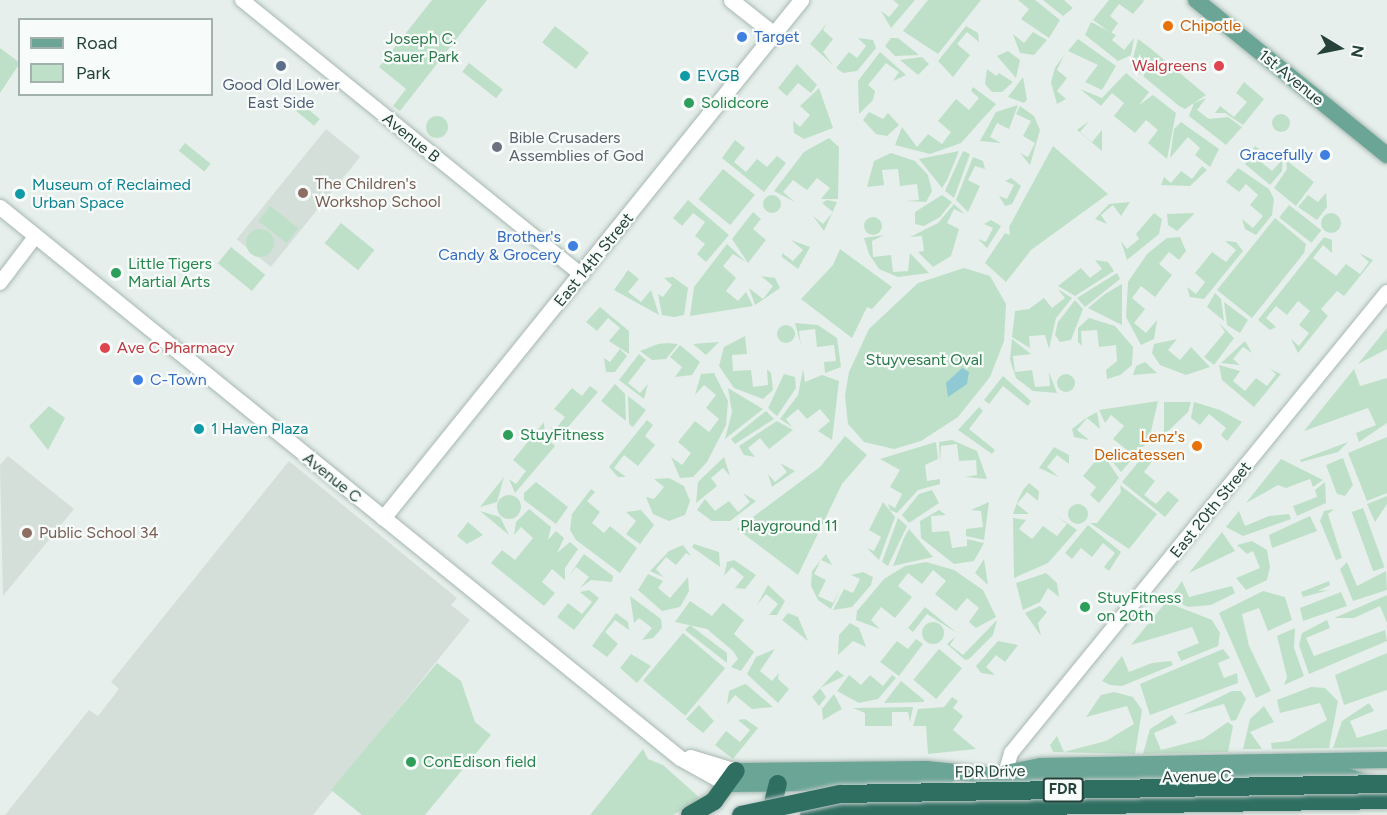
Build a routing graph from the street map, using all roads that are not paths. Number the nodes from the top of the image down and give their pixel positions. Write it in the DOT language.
graph roads {
  1 [pos="242,0"];
  2 [pos="731,0"];
  3 [pos="801,0"];
  4 [pos="1196,0"];
  5 [pos="774,34"];
  6 [pos="1387,155"];
  7 [pos="0,207"];
  8 [pos="35,237"];
  9 [pos="581,275"];
  10 [pos="0,283"];
  11 [pos="1387,292"];
  12 [pos="383,518"];
  13 [pos="1387,760"];
  14 [pos="950,774"];
  15 [pos="1005,774"];
  16 [pos="731,778"];
  17 [pos="778,784"];
  18 [pos="1387,784"];
  19 [pos="1387,792"];
  20 [pos="1387,800"];
  21 [pos="690,815"];
  22 [pos="741,815"];
  23 [pos="770,815"];
  24 [pos="809,815"];
  1 -- 9 [label="street, Avenue B"];
  2 -- 5 [label="main road"];
  3 -- 5 [label="main road, East 14th Street"];
  4 -- 6 [label="main road, 1st Avenue"];
  5 -- 9 [label="main road, East 14th Street"];
  7 -- 8 [label="main road, Avenue C"];
  8 -- 10 [label="street"];
  8 -- 12 [label="main road, Avenue C"];
  9 -- 12 [label="main road, East 14th Street"];
  11 -- 15 [label="street, East 20th Street"];
  12 -- 16 [label="main road, Avenue C"];
  13 -- 15 [label="main road, Avenue C"];
  14 -- 15 [label="main road, Avenue C"];
  14 -- 16 [label="main road, Avenue C"];
  14 -- 17 [label="main road, Avenue C"];
  15 -- 19 [label="main road, Avenue C"];
  16 -- 17 [label="main road, Avenue C"];
  16 -- 21 [label="highway"];
  17 -- 23 [label="highway"];
  18 -- 22 [label="highway, FDR Drive / FDR, bridge"];
  20 -- 24 [label="highway, FDR"];
}
